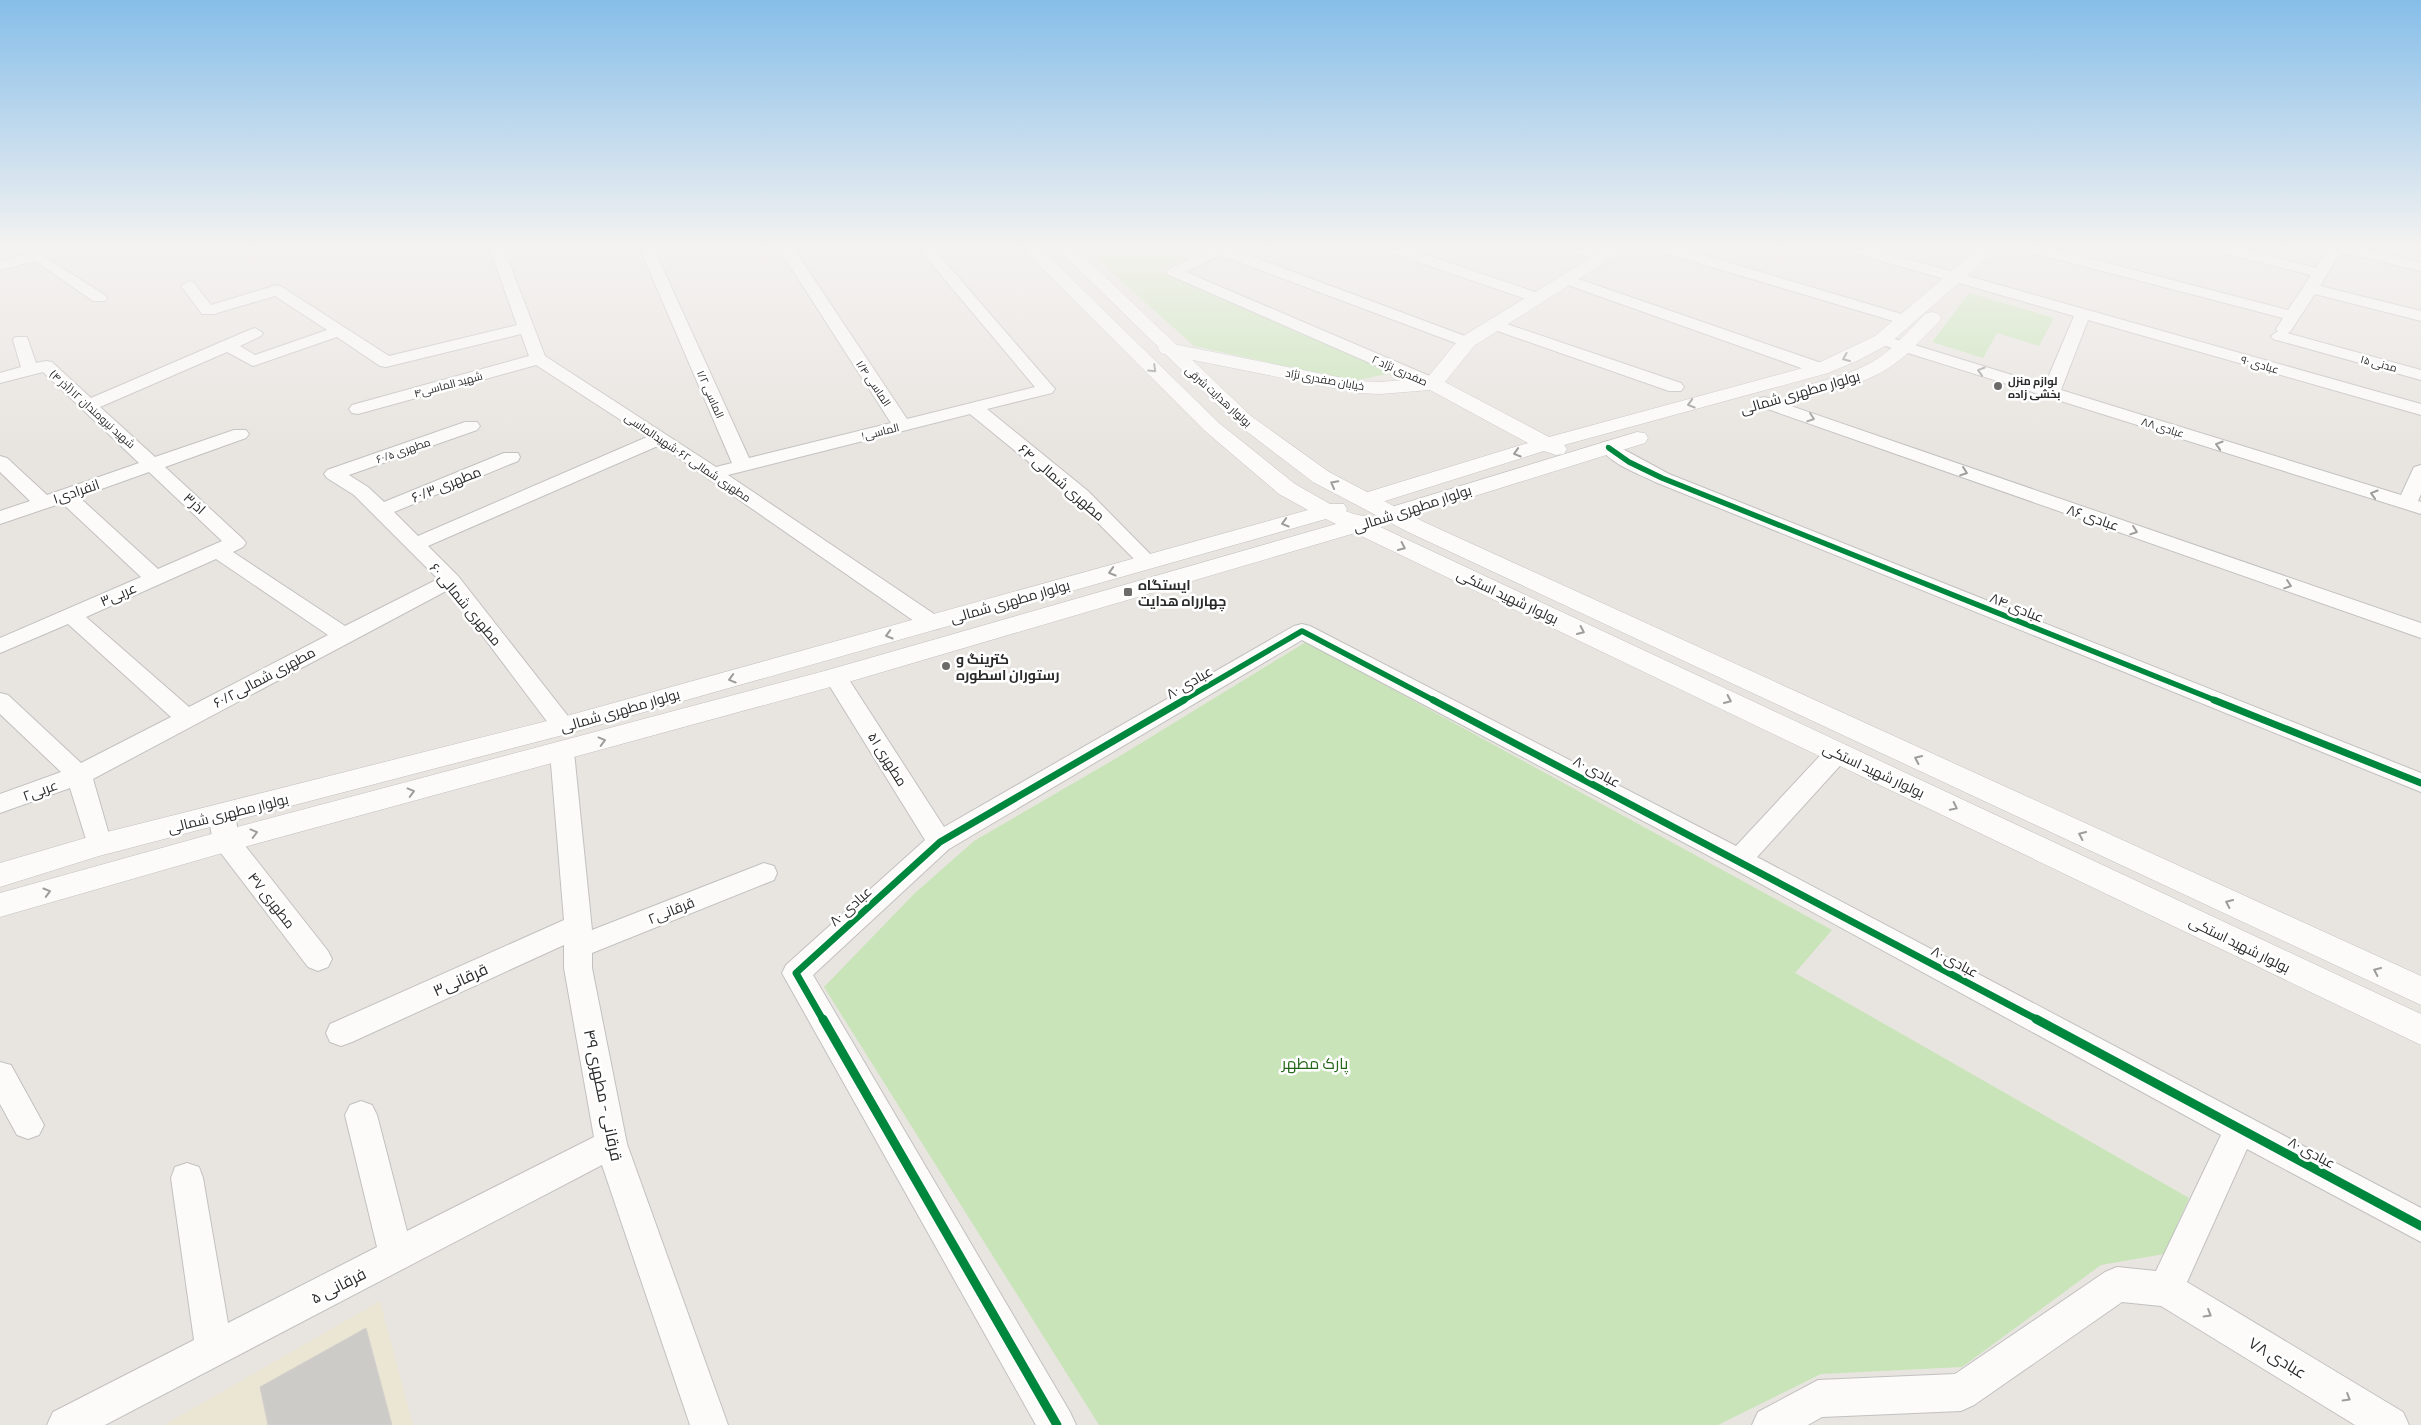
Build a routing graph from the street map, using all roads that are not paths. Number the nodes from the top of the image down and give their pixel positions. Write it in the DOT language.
graph roads {
  1 [pos="316,316"];
  2 [pos="521,316"];
  3 [pos="676,316"];
  4 [pos="829,316"];
  5 [pos="983,316"];
  6 [pos="1099,316"];
  7 [pos="1134,316"];
  8 [pos="1275,316"];
  9 [pos="1396,316"];
  10 [pos="1510,316"];
  11 [pos="1668,316"];
  12 [pos="1891,316"];
  13 [pos="1911,316"];
  14 [pos="1937,316"];
  15 [pos="2081,316"];
  16 [pos="2087,316"];
  17 [pos="2292,316"];
  18 [pos="1906,320"];
  19 [pos="1495,325"];
  20 [pos="526,328"];
  21 [pos="339,331"];
  22 [pos="254,333"];
  23 [pos="2280,336"];
  24 [pos="21,340"];
  25 [pos="1882,340"];
  26 [pos="1467,342"];
  27 [pos="228,346"];
  28 [pos="1904,347"];
  29 [pos="1168,349"];
  30 [pos="538,359"];
  31 [pos="2261,364"];
  32 [pos="1821,369"];
  33 [pos="30,370"];
  34 [pos="2421,375"];
  35 [pos="0,378"];
  36 [pos="1433,384"];
  37 [pos="1675,387"];
  38 [pos="2051,392"];
  39 [pos="1765,402"];
  40 [pos="89,405"];
  41 [pos="972,407"];
  42 [pos="358,408"];
  43 [pos="2421,410"];
  44 [pos="902,425"];
  45 [pos="471,426"];
  46 [pos="240,434"];
  47 [pos="660,438"];
  48 [pos="1549,444"];
  49 [pos="1608,447"];
  50 [pos="511,457"];
  51 [pos="1568,458"];
  52 [pos="0,462"];
  53 [pos="153,464"];
  54 [pos="743,466"];
  55 [pos="2421,471"];
  56 [pos="713,473"];
  57 [pos="334,474"];
  58 [pos="65,495"];
  59 [pos="43,502"];
  60 [pos="2414,506"];
  61 [pos="380,511"];
  62 [pos="1327,511"];
  63 [pos="1362,513"];
  64 [pos="1393,514"];
  65 [pos="0,518"];
  66 [pos="414,544"];
  67 [pos="227,547"];
  68 [pos="1148,562"];
  69 [pos="155,578"];
  70 [pos="451,580"];
  71 [pos="70,614"];
  72 [pos="932,623"];
  73 [pos="2421,632"];
  74 [pos="343,635"];
  75 [pos="0,646"];
  76 [pos="836,677"];
  77 [pos="0,701"];
  78 [pos="187,718"];
  79 [pos="563,739"];
  80 [pos="1838,752"];
  81 [pos="79,775"];
  82 [pos="2421,783"];
  83 [pos="0,804"];
  84 [pos="224,828"];
  85 [pos="940,842"];
  86 [pos="99,845"];
  87 [pos="1739,860"];
  88 [pos="764,874"];
  89 [pos="0,875"];
  90 [pos="0,905"];
  91 [pos="578,936"];
  92 [pos="318,959"];
  93 [pos="2421,992"];
  94 [pos="2421,1030"];
  95 [pos="341,1033"];
  96 [pos="0,1074"];
  97 [pos="360,1115"];
  98 [pos="28,1124"];
  99 [pos="2241,1128"];
  100 [pos="611,1144"];
  101 [pos="187,1178"];
  102 [pos="2421,1226"];
  103 [pos="396,1255"];
  104 [pos="2166,1289"];
  105 [pos="214,1349"];
  106 [pos="66,1425"];
  107 [pos="709,1425"];
  108 [pos="1057,1425"];
  109 [pos="1771,1425"];
  110 [pos="2390,1425"];
  1 -- 21 [label="street"];
  2 -- 20 [label="street"];
  3 -- 54 [label="street, الماسی ۱/۲"];
  4 -- 44 [label="street, الماسی ۱/۴"];
  5 -- 41 [label="street, الماسی۱"];
  6 -- 62 [label="main road, بولوار هدایت شرقی, one-way"];
  7 -- 29 [label="main road, بولوار هدایت شرقی"];
  8 -- 36 [label="street, صفدری نژاد ۲"];
  9 -- 26 [label="street"];
  10 -- 19 [label="main road"];
  11 -- 32 [label="street"];
  12 -- 18 [label="street"];
  13 -- 18 [label="main road, بولوار مطهری شمالی"];
  14 -- 28 [label="main road, بولوار مطهری شمالی"];
  15 -- 38 [label="street"];
  16 -- 31 [label="street, عبادی ۹۰"];
  17 -- 23 [label="street"];
  18 -- 25 [label="main road, بولوار مطهری شمالی"];
  19 -- 26 [label="main road"];
  19 -- 37 [label="street"];
  20 -- 21 [label="street"];
  20 -- 30 [label="street"];
  21 -- 27 [label="street"];
  22 -- 27 [label="street"];
  23 -- 31 [label="street"];
  23 -- 34 [label="street, مدنی ۱۵"];
  24 -- 33 [label="street"];
  25 -- 28 [label="street, عبادی ۸۸"];
  25 -- 32 [label="main road, بولوار مطهری شمالی, one-way"];
  26 -- 36 [label="main road"];
  27 -- 40 [label="street"];
  38 -- 28 [label="street, عبادی ۸۸, one-way"];
  28 -- 39 [label="main road, بولوار مطهری شمالی"];
  29 -- 36 [label="main road, خیابان صفدری نژاد"];
  63 -- 29 [label="main road, بولوار هدایت شرقی, one-way"];
  30 -- 42 [label="street, شهید الماسی۴"];
  30 -- 47 [label="street, مطهری شمالی ۶۲-شهیدالماسی"];
  31 -- 43 [label="street, عبادی ۹۰"];
  32 -- 48 [label="main road, بولوار مطهری شمالی, one-way"];
  33 -- 35 [label="street, شهید نیرومندان ۱۲ (آذر ۴)"];
  33 -- 40 [label="street, شهید نیرومندان ۱۲ (آذر ۴)"];
  36 -- 48 [label="main road"];
  60 -- 38 [label="street, عبادی ۸۸, one-way"];
  39 -- 49 [label="main road, بولوار مطهری شمالی"];
  39 -- 73 [label="street, عبادی ۸۶, one-way"];
  40 -- 53 [label="street, شهید نیرومندان ۱۲ (آذر ۴)"];
  41 -- 44 [label="street, الماسی۱"];
  41 -- 68 [label="street, مطهری شمالی ۶۴"];
  44 -- 54 [label="street, الماسی۱"];
  45 -- 57 [label="street, مطهری ۶۰/۵"];
  46 -- 53 [label="street"];
  47 -- 56 [label="street, مطهری شمالی ۶۲-شهیدالماسی"];
  47 -- 66 [label="street"];
  48 -- 51 [label="main road"];
  48 -- 63 [label="main road, بولوار مطهری شمالی, one-way"];
  49 -- 51 [label="main road, بولوار مطهری شمالی"];
  49 -- 82 [label="street, عبادی ۸۴"];
  50 -- 61 [label="street, مطهری ۶۰/۳"];
  51 -- 64 [label="main road, بولوار مطهری شمالی"];
  52 -- 59 [label="street"];
  53 -- 58 [label="street, انفرادی۱"];
  53 -- 67 [label="street, اذر۳"];
  54 -- 56 [label="street, الماسی۱"];
  55 -- 60 [label="street"];
  56 -- 72 [label="street, مطهری شمالی ۶۲-شهیدالماسی"];
  57 -- 61 [label="street, مطهری شمالی ۶۰"];
  58 -- 59 [label="street, انفرادی۱"];
  58 -- 69 [label="street"];
  59 -- 65 [label="street, انفرادی۱"];
  61 -- 66 [label="street, مطهری شمالی ۶۰"];
  62 -- 63 [label="main road, بولوار شهید استکی"];
  62 -- 68 [label="main road, بولوار مطهری شمالی, one-way"];
  63 -- 64 [label="main road, بولوار مطهری شمالی"];
  63 -- 76 [label="main road, بولوار مطهری شمالی"];
  63 -- 80 [label="main road, بولوار شهید استکی, one-way"];
  93 -- 64 [label="main road, بولوار شهید استکی, one-way"];
  66 -- 70 [label="street, مطهری شمالی ۶۰"];
  67 -- 69 [label="street, عربی۳"];
  67 -- 74 [label="street, اذر۳"];
  68 -- 72 [label="main road, بولوار مطهری شمالی, one-way"];
  69 -- 71 [label="street, عربی۳"];
  70 -- 74 [label="street, مطهری شمالی۶۰/۲"];
  70 -- 79 [label="street, مطهری شمالی ۶۰"];
  71 -- 75 [label="street, عربی۳"];
  71 -- 78 [label="street"];
  72 -- 79 [label="main road, بولوار مطهری شمالی, one-way"];
  74 -- 78 [label="street, مطهری شمالی۶۰/۲"];
  79 -- 76 [label="main road, بولوار مطهری شمالی, one-way"];
  76 -- 85 [label="street, مطهری ۵۱"];
  77 -- 81 [label="street"];
  78 -- 81 [label="street, مطهری شمالی۶۰/۲"];
  79 -- 84 [label="main road, بولوار مطهری شمالی"];
  79 -- 91 [label="street, قرقانی - مطهری ۴۹"];
  80 -- 87 [label="street"];
  80 -- 94 [label="main road, بولوار شهید استکی, one-way"];
  81 -- 83 [label="street, عربی۲"];
  81 -- 86 [label="street"];
  84 -- 86 [label="main road, بولوار مطهری شمالی"];
  90 -- 84 [label="main road, بولوار مطهری شمالی, one-way"];
  84 -- 92 [label="street, مطهری ۴۷"];
  85 -- 87 [label="street, عبادی ۸۰"];
  85 -- 108 [label="street, عبادی ۸۰"];
  86 -- 89 [label="main road, بولوار مطهری شمالی"];
  87 -- 99 [label="street, عبادی ۸۰"];
  88 -- 91 [label="street, قرقانی۲"];
  91 -- 95 [label="street, قرقانی۳"];
  91 -- 100 [label="street, قرقانی - مطهری ۴۹"];
  96 -- 98 [label="street"];
  97 -- 103 [label="street"];
  99 -- 102 [label="street, عبادی ۸۰"];
  99 -- 104 [label="street"];
  100 -- 103 [label="street, فرقانی ۵"];
  100 -- 107 [label="street, قرقانی - مطهری ۴۹"];
  101 -- 105 [label="street"];
  103 -- 105 [label="street, فرقانی ۵"];
  104 -- 109 [label="street"];
  104 -- 110 [label="street, عبادی ۷۸, one-way"];
  105 -- 106 [label="street, فرقانی ۵"];
}
